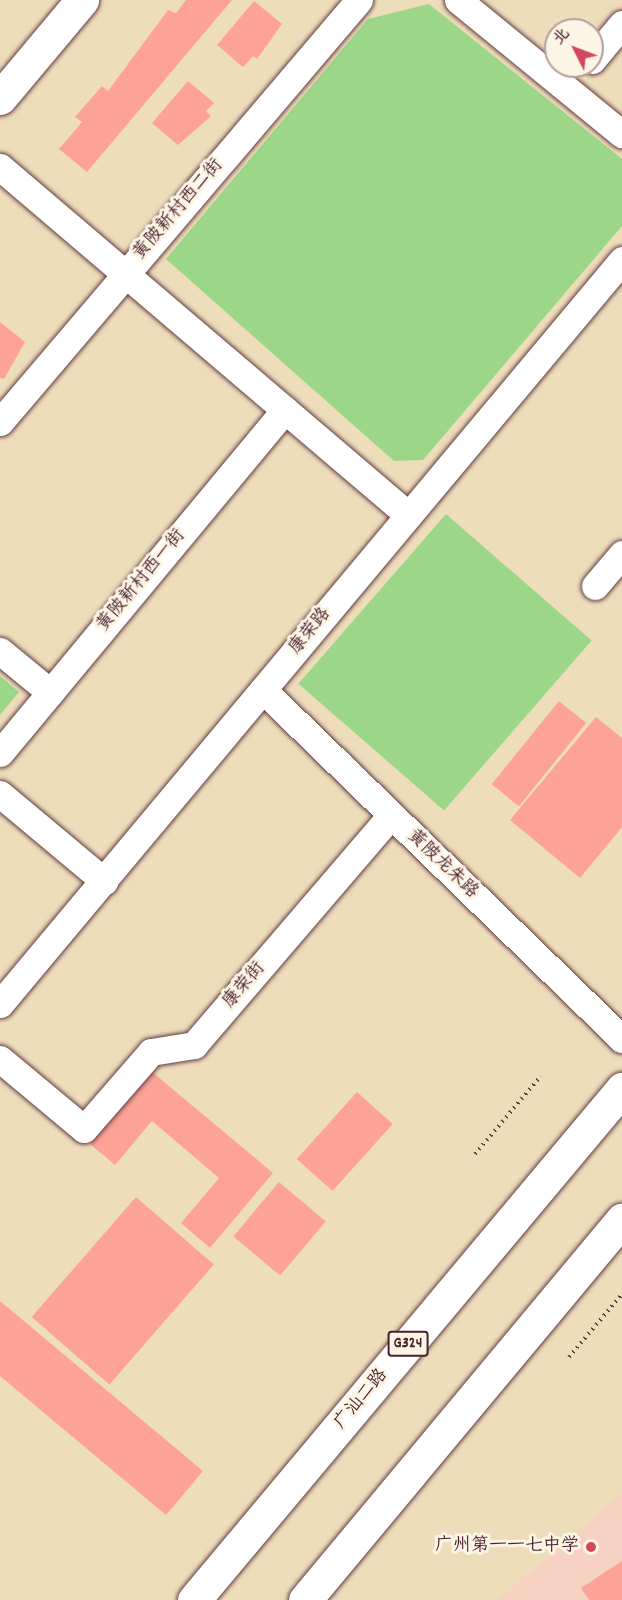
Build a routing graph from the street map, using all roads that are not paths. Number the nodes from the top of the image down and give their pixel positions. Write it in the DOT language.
graph roads {
  1 [pos="82,0"];
  2 [pos="359,0"];
  3 [pos="458,0"];
  4 [pos="622,24"];
  5 [pos="604,46"];
  6 [pos="577,78"];
  7 [pos="567,89"];
  8 [pos="0,98"];
  9 [pos="622,134"];
  10 [pos="0,167"];
  11 [pos="622,260"];
  12 [pos="125,273"];
  13 [pos="285,410"];
  14 [pos="0,422"];
  15 [pos="407,514"];
  16 [pos="622,554"];
  17 [pos="595,586"];
  18 [pos="0,651"];
  19 [pos="263,690"];
  20 [pos="50,692"];
  21 [pos="0,753"];
  22 [pos="0,794"];
  23 [pos="391,815"];
  24 [pos="104,880"];
  25 [pos="0,1004"];
  26 [pos="622,1039"];
  27 [pos="0,1059"];
  28 [pos="622,1089"];
  29 [pos="622,1220"];
  30 [pos="194,1600"];
  31 [pos="306,1600"];
  1 -- 8 [label="main road"];
  2 -- 12 [label="street, 黄陂新村西二街"];
  3 -- 7 [label="street"];
  4 -- 5 [label="street"];
  6 -- 7 [label="street"];
  7 -- 9 [label="street"];
  10 -- 12 [label="street"];
  11 -- 15 [label="street, 康荣路"];
  12 -- 13 [label="street"];
  12 -- 14 [label="street, 黄陂新村西二街"];
  13 -- 15 [label="street"];
  13 -- 20 [label="street, 黄陂新村西一街"];
  15 -- 19 [label="street, 康荣路"];
  16 -- 17 [label="street"];
  18 -- 20 [label="street"];
  19 -- 23 [label="street, 黄陂龙朱路"];
  19 -- 24 [label="street, 康荣路"];
  20 -- 21 [label="street, 黄陂新村西一街"];
  22 -- 24 [label="street"];
  23 -- 26 [label="street, 黄陂龙朱路"];
  23 -- 27 [label="street, 康荣街"];
  24 -- 25 [label="street, 康荣路"];
  28 -- 30 [label="main road, 广汕二路 / G324"];
  29 -- 31 [label="main road"];
}
